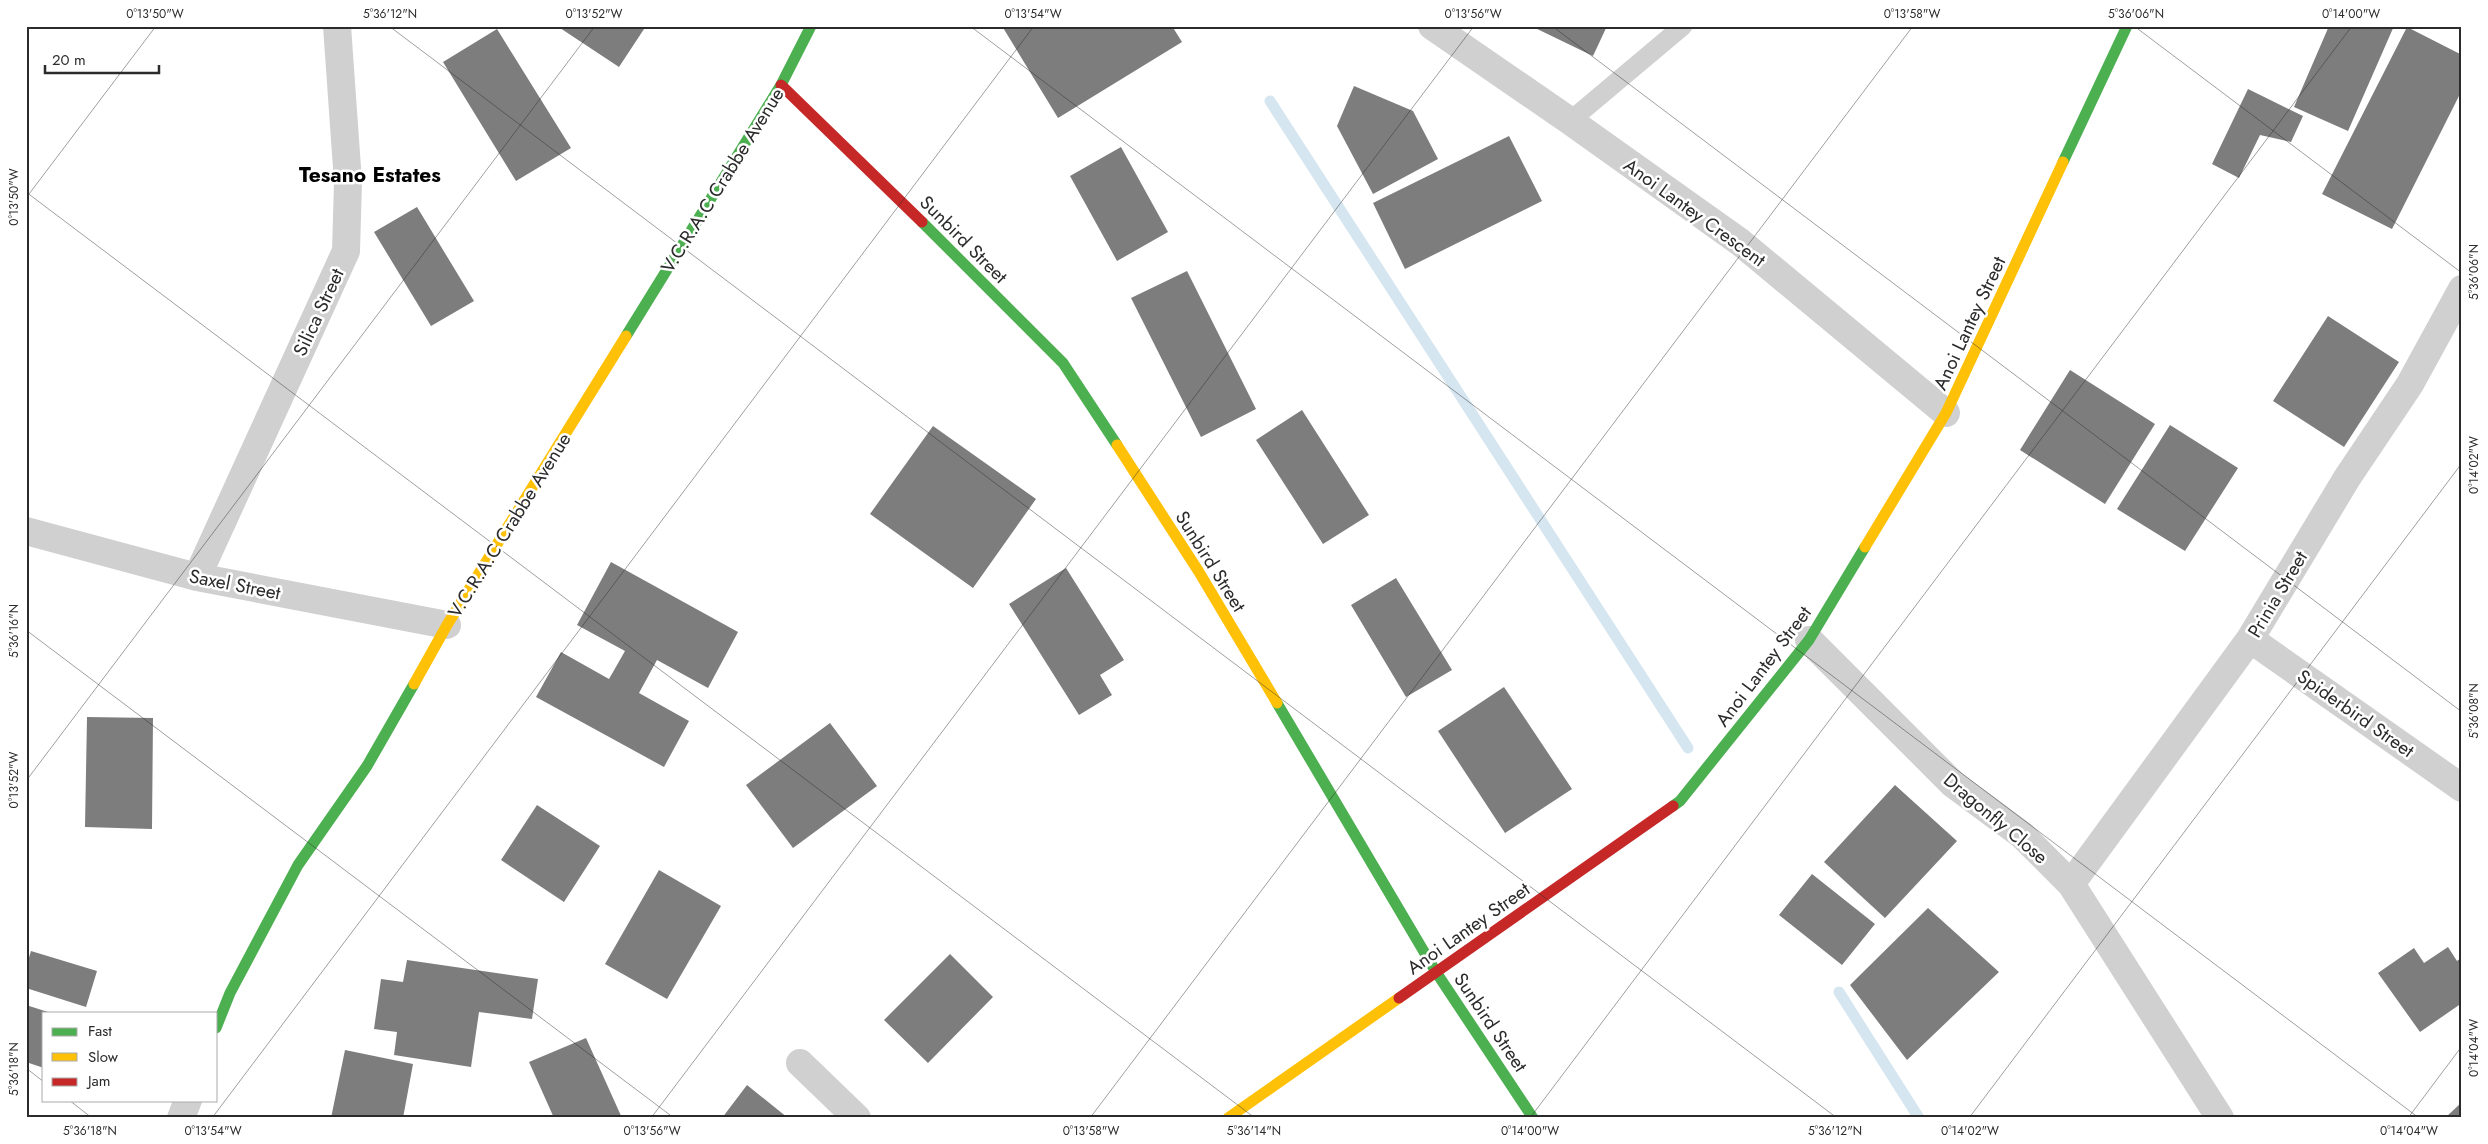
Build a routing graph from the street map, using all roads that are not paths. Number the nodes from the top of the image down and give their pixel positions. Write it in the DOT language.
graph roads {
  1 [pos="338,26"];
  2 [pos="811,26"];
  3 [pos="1432,26"];
  4 [pos="1683,26"];
  5 [pos="2127,26"];
  6 [pos="781,85"];
  7 [pos="1570,121"];
  8 [pos="2461,292"];
  9 [pos="1946,413"];
  10 [pos="26,532"];
  11 [pos="196,577"];
  12 [pos="447,625"];
  13 [pos="2250,639"];
  14 [pos="1809,640"];
  15 [pos="2462,788"];
  16 [pos="2071,884"];
  17 [pos="1436,972"];
  18 [pos="218,1023"];
  19 [pos="800,1063"];
  20 [pos="187,1102"];
  21 [pos="181,1118"];
  22 [pos="857,1118"];
  23 [pos="1228,1118"];
  24 [pos="1533,1118"];
  25 [pos="2220,1118"];
  1 -- 11 [label="street, Silica Street"];
  2 -- 6 [label="street, V.C.R.A.C Crabbe Avenue"];
  3 -- 7 [label="street, Anoi Lantey Crescent"];
  4 -- 7 [label="lane"];
  5 -- 9 [label="street, Anoi Lantey Street"];
  6 -- 12 [label="street, V.C.R.A.C Crabbe Avenue"];
  6 -- 17 [label="street, Sunbird Street"];
  7 -- 9 [label="street, Anoi Lantey Crescent"];
  8 -- 13 [label="street, Prinia Street"];
  9 -- 14 [label="street, Anoi Lantey Street"];
  10 -- 11 [label="street, Saxel Street"];
  11 -- 12 [label="street, Saxel Street"];
  12 -- 18 [label="street, V.C.R.A.C Crabbe Avenue"];
  13 -- 15 [label="street, Spiderbird Street"];
  13 -- 16 [label="street, Prinia Street"];
  14 -- 16 [label="street, Dragonfly Close"];
  14 -- 17 [label="street, Anoi Lantey Street"];
  16 -- 25 [label="street, Dragonfly Close"];
  17 -- 23 [label="street, Anoi Lantey Street"];
  17 -- 24 [label="street, Sunbird Street"];
  19 -- 22 [label="street"];
  20 -- 21 [label="street"];
}
